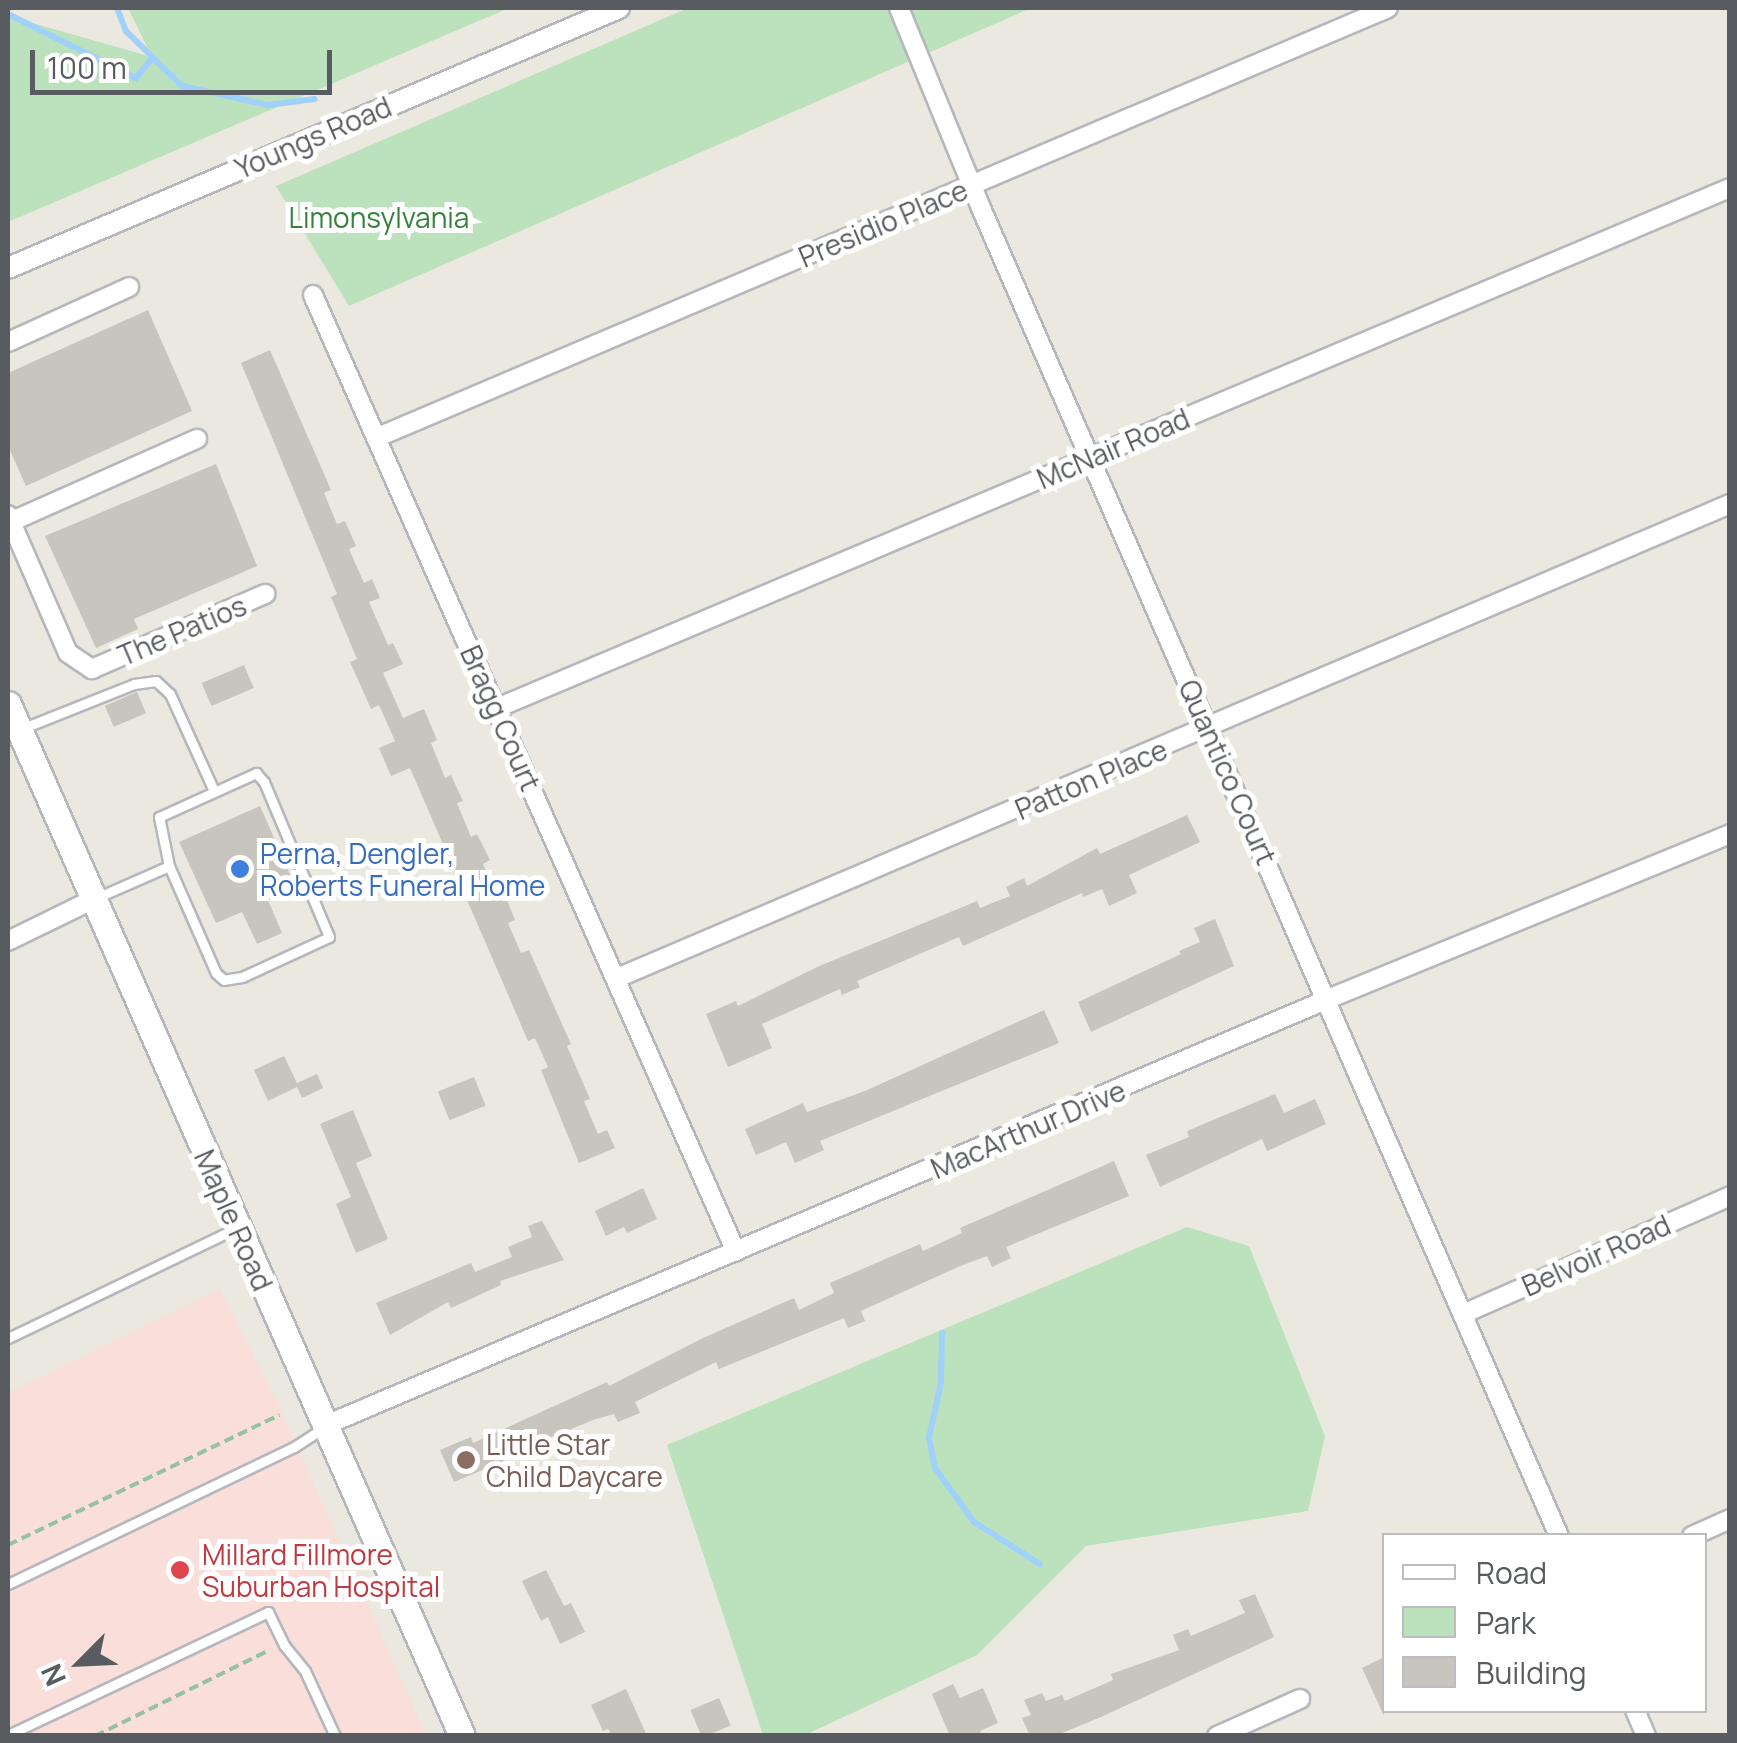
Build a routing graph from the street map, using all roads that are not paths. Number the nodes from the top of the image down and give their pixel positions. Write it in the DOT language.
graph roads {
  1 [pos="619,8"];
  2 [pos="899,8"];
  3 [pos="1388,8"];
  4 [pos="972,186"];
  5 [pos="1730,188"];
  6 [pos="8,268"];
  7 [pos="130,288"];
  8 [pos="313,294"];
  9 [pos="8,342"];
  10 [pos="378,438"];
  11 [pos="197,439"];
  12 [pos="1090,458"];
  13 [pos="1730,504"];
  14 [pos="8,520"];
  15 [pos="265,594"];
  16 [pos="8,704"];
  17 [pos="497,708"];
  18 [pos="1208,729"];
  19 [pos="19,730"];
  20 [pos="214,791"];
  21 [pos="1730,834"];
  22 [pos="168,866"];
  23 [pos="94,899"];
  24 [pos="8,940"];
  25 [pos="617,978"];
  26 [pos="1328,999"];
  27 [pos="1730,1196"];
  28 [pos="236,1228"];
  29 [pos="736,1252"];
  30 [pos="1463,1314"];
  31 [pos="8,1338"];
  32 [pos="326,1425"];
  33 [pos="1730,1519"];
  34 [pos="1558,1533"];
  35 [pos="1699,1533"];
  36 [pos="8,1584"];
  37 [pos="1300,1699"];
  38 [pos="8,1735"];
  39 [pos="335,1736"];
  40 [pos="462,1736"];
  41 [pos="1217,1736"];
  1 -- 6 [label="street, Youngs Road"];
  2 -- 4 [label="street, Quantico Court"];
  3 -- 4 [label="street, Presidio Place"];
  4 -- 10 [label="street, Presidio Place"];
  4 -- 12 [label="street, Quantico Court"];
  5 -- 12 [label="street, McNair Road"];
  7 -- 9 [label="street"];
  8 -- 10 [label="street, Bragg Court"];
  10 -- 17 [label="street, Bragg Court"];
  11 -- 14 [label="street, The Patios"];
  12 -- 17 [label="street, McNair Road"];
  12 -- 18 [label="street, Quantico Court"];
  13 -- 18 [label="street, Patton Place"];
  14 -- 15 [label="street, The Patios"];
  16 -- 19 [label="main road, Maple Road"];
  17 -- 25 [label="street, Bragg Court"];
  18 -- 25 [label="street, Patton Place"];
  18 -- 26 [label="street, Quantico Court"];
  19 -- 20 [label="lane"];
  19 -- 23 [label="main road, Maple Road"];
  20 -- 22 [label="lane"];
  20 -- 22 [label="lane"];
  21 -- 26 [label="street, MacArthur Drive"];
  22 -- 23 [label="lane"];
  23 -- 24 [label="street"];
  23 -- 28 [label="main road, Maple Road"];
  25 -- 29 [label="street, Bragg Court"];
  26 -- 29 [label="street, MacArthur Drive"];
  26 -- 30 [label="street, Quantico Court"];
  27 -- 30 [label="street, Belvoir Road"];
  28 -- 31 [label="lane"];
  28 -- 32 [label="main road, Maple Road"];
  29 -- 32 [label="street, MacArthur Drive"];
  30 -- 34 [label="street, Quantico Court"];
  32 -- 36 [label="lane"];
  32 -- 40 [label="main road, Maple Road"];
  33 -- 35 [label="street"];
  37 -- 41 [label="street"];
  38 -- 39 [label="lane"];
}
